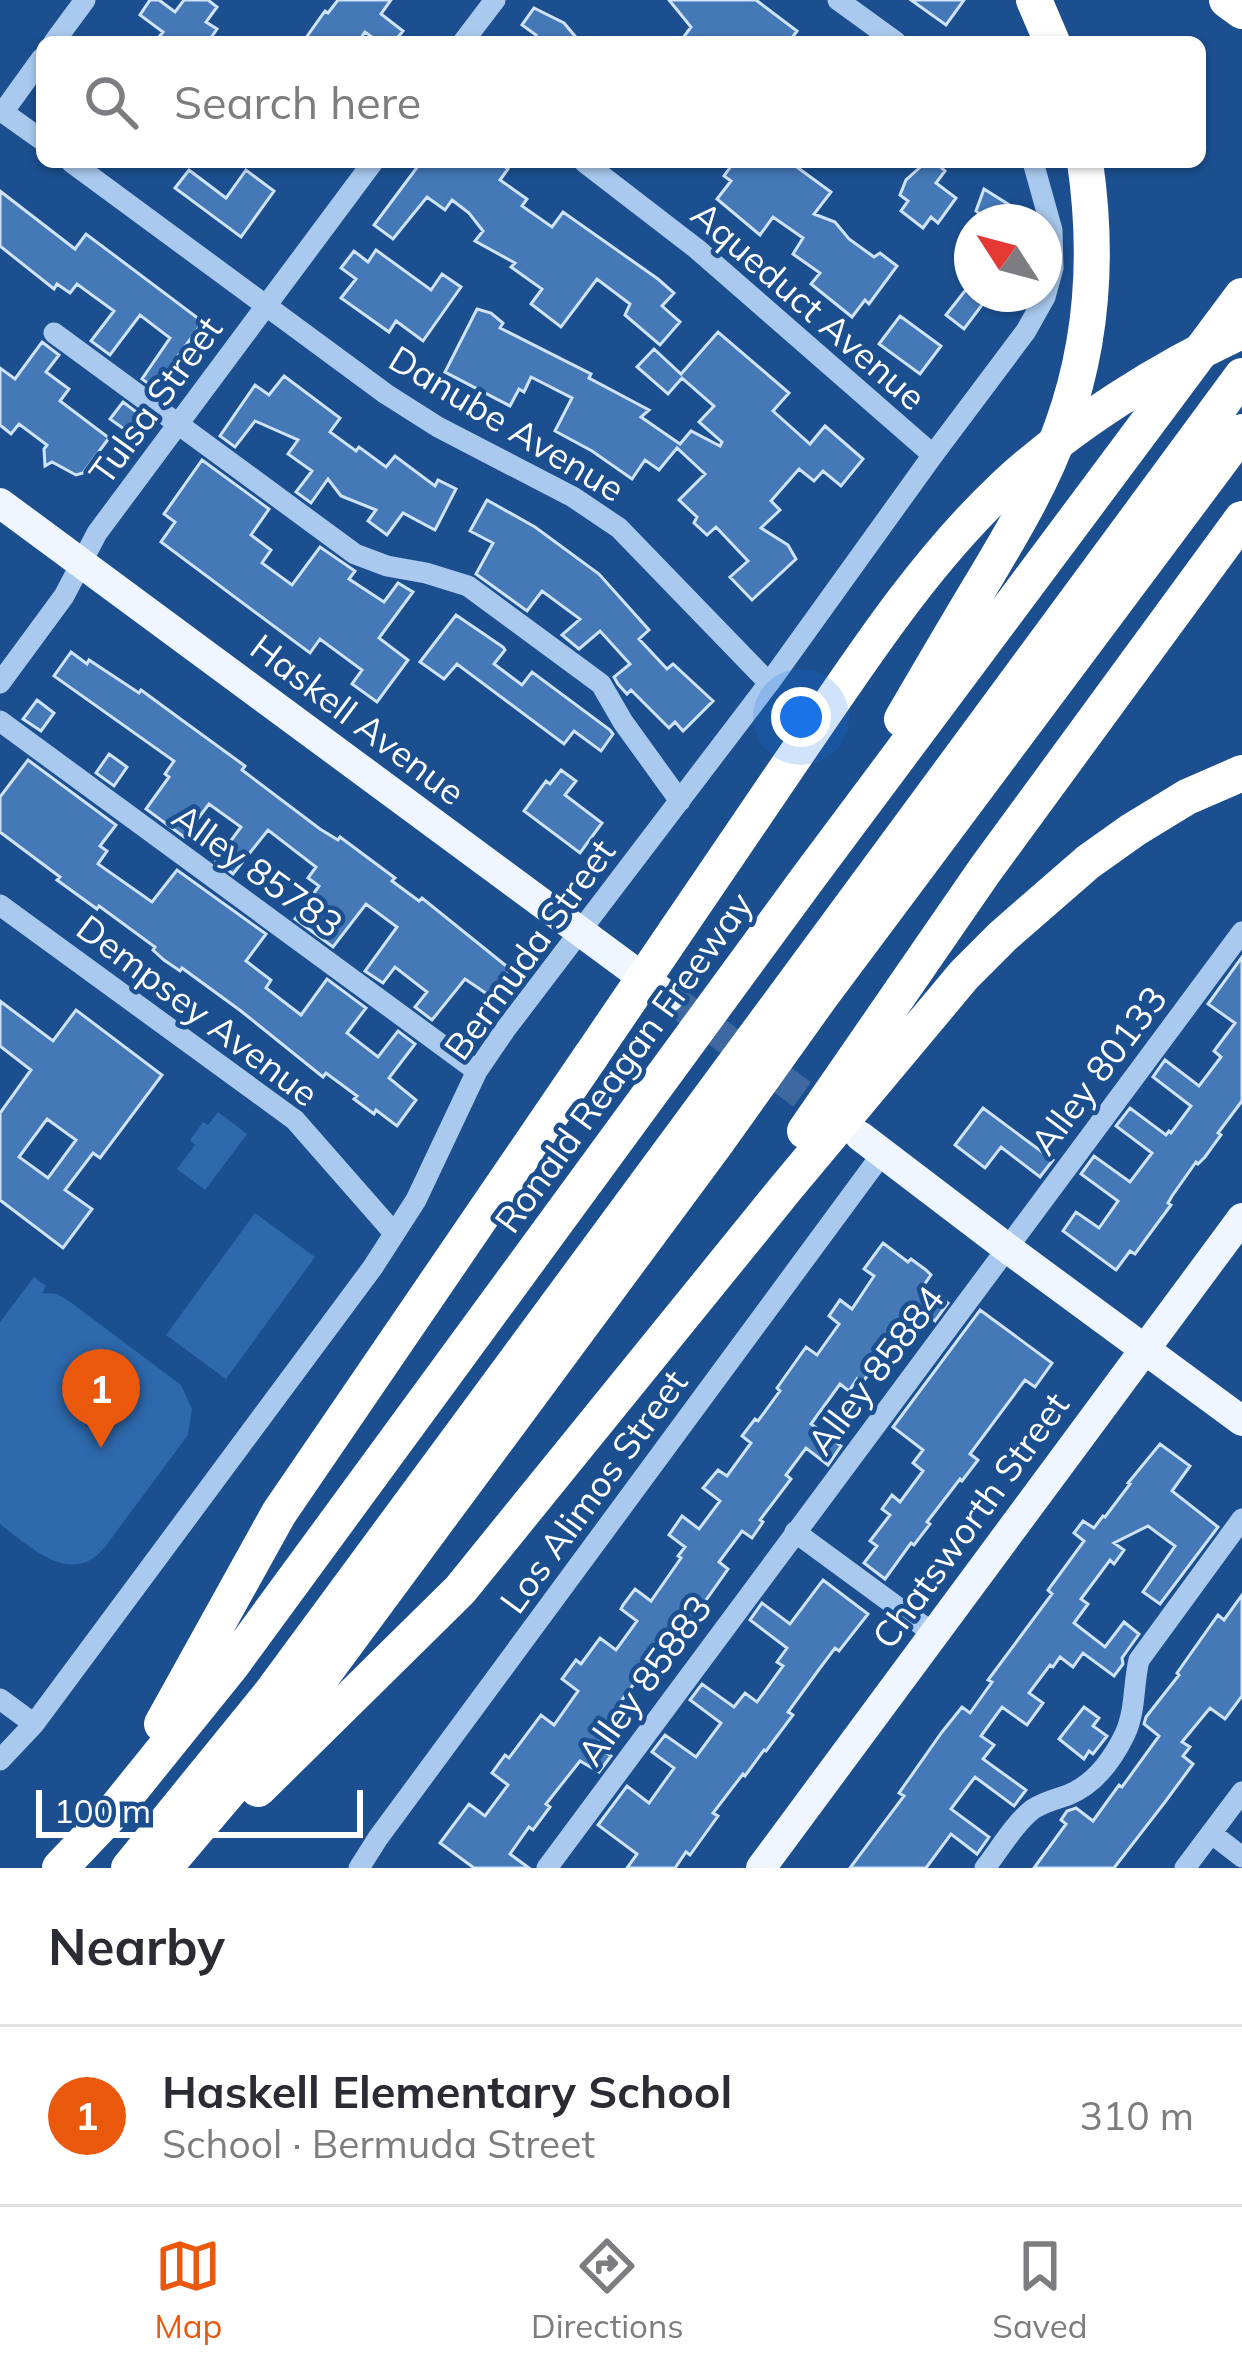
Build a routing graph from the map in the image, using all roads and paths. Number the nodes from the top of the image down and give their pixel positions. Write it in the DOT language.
graph roads {
  1 [pos="85,0"];
  2 [pos="495,0"];
  3 [pos="838,0"];
  4 [pos="1034,0"];
  5 [pos="1227,0"];
  6 [pos="1242,11"];
  7 [pos="58,36"];
  8 [pos="468,36"];
  9 [pos="888,36"];
  10 [pos="1049,36"];
  11 [pos="36,66"];
  12 [pos="1,111"];
  13 [pos="36,136"];
  14 [pos="79,168"];
  15 [pos="369,168"];
  16 [pos="592,168"];
  17 [pos="1036,168"];
  18 [pos="1086,168"];
  19 [pos="1242,296"];
  20 [pos="266,305"];
  21 [pos="1242,331"];
  22 [pos="54,333"];
  23 [pos="1242,376"];
  24 [pos="178,424"];
  25 [pos="1242,432"];
  26 [pos="933,455"];
  27 [pos="0,503"];
  28 [pos="1242,519"];
  29 [pos="80,563"];
  30 [pos="0,683"];
  31 [pos="769,683"];
  32 [pos="0,721"];
  33 [pos="1242,773"];
  34 [pos="680,801"];
  35 [pos="808,878"];
  36 [pos="0,904"];
  37 [pos="578,931"];
  38 [pos="1242,932"];
  39 [pos="669,997"];
  40 [pos="477,1072"];
  41 [pos="871,1145"];
  42 [pos="1242,1218"];
  43 [pos="394,1233"];
  44 [pos="1006,1248"];
  45 [pos="1143,1348"];
  46 [pos="654,1352"];
  47 [pos="1242,1421"];
  48 [pos="1242,1519"];
  49 [pos="795,1532"];
  50 [pos="934,1634"];
  51 [pos="0,1699"];
  52 [pos="34,1724"];
  53 [pos="0,1760"];
  54 [pos="1242,1792"];
  55 [pos="114,1811"];
  56 [pos="1211,1834"];
  57 [pos="1242,1856"];
  58 [pos="60,1868"];
  59 [pos="129,1868"];
  60 [pos="164,1868"];
  61 [pos="178,1868"];
  62 [pos="359,1868"];
  63 [pos="547,1868"];
  64 [pos="761,1868"];
  65 [pos="986,1868"];
  66 [pos="1185,1868"];
  1 -- 7 [label="street"];
  2 -- 8 [label="street"];
  3 -- 9 [label="street"];
  4 -- 10 [label="highway"];
  5 -- 6 [label="highway"];
  11 -- 12 [label="street"];
  12 -- 13 [label="street"];
  14 -- 20 [label="street, Danube Avenue"];
  15 -- 20 [label="street, Tulsa Street"];
  16 -- 26 [label="street, Aqueduct Avenue"];
  17 -- 26 [label="street, Bermuda Street"];
  18 -- 35 [label="highway"];
  19 -- 35 [label="highway, Ronald Reagan Freeway"];
  20 -- 24 [label="street, Tulsa Street"];
  20 -- 31 [label="street, Danube Avenue"];
  21 -- 55 [label="highway, bridge"];
  22 -- 24 [label="street"];
  23 -- 59 [label="highway"];
  24 -- 29 [label="street, Tulsa Street"];
  24 -- 34 [label="street"];
  25 -- 60 [label="highway"];
  26 -- 31 [label="street, Bermuda Street"];
  27 -- 29 [label="main road, Haskell Avenue"];
  28 -- 46 [label="highway"];
  29 -- 30 [label="street, Tulsa Street"];
  29 -- 37 [label="main road, Haskell Avenue"];
  31 -- 34 [label="street, Bermuda Street"];
  32 -- 40 [label="street, Alley 85783"];
  33 -- 46 [label="highway"];
  34 -- 37 [label="street, Bermuda Street"];
  35 -- 55 [label="highway, Ronald Reagan Freeway"];
  36 -- 43 [label="street, Dempsey Avenue"];
  37 -- 39 [label="main road, Haskell Avenue"];
  37 -- 40 [label="street, Bermuda Street"];
  38 -- 44 [label="street, Alley 80133"];
  40 -- 43 [label="street, Bermuda Street"];
  41 -- 44 [label="main road"];
  41 -- 62 [label="street, Los Alimos Street"];
  42 -- 45 [label="main road, Chatsworth Street"];
  43 -- 52 [label="street, Bermuda Street"];
  44 -- 45 [label="main road"];
  44 -- 49 [label="street, Alley 85884"];
  45 -- 47 [label="main road"];
  45 -- 50 [label="main road, Chatsworth Street"];
  46 -- 61 [label="highway"];
  48 -- 65 [label="street"];
  49 -- 50 [label="street"];
  49 -- 63 [label="street, Alley 85883"];
  50 -- 64 [label="main road, Chatsworth Street"];
  51 -- 52 [label="street"];
  52 -- 53 [label="street, Bermuda Street"];
  54 -- 56 [label="street"];
  55 -- 58 [label="highway, Ronald Reagan Freeway"];
  56 -- 57 [label="street"];
  56 -- 66 [label="street"];
}
